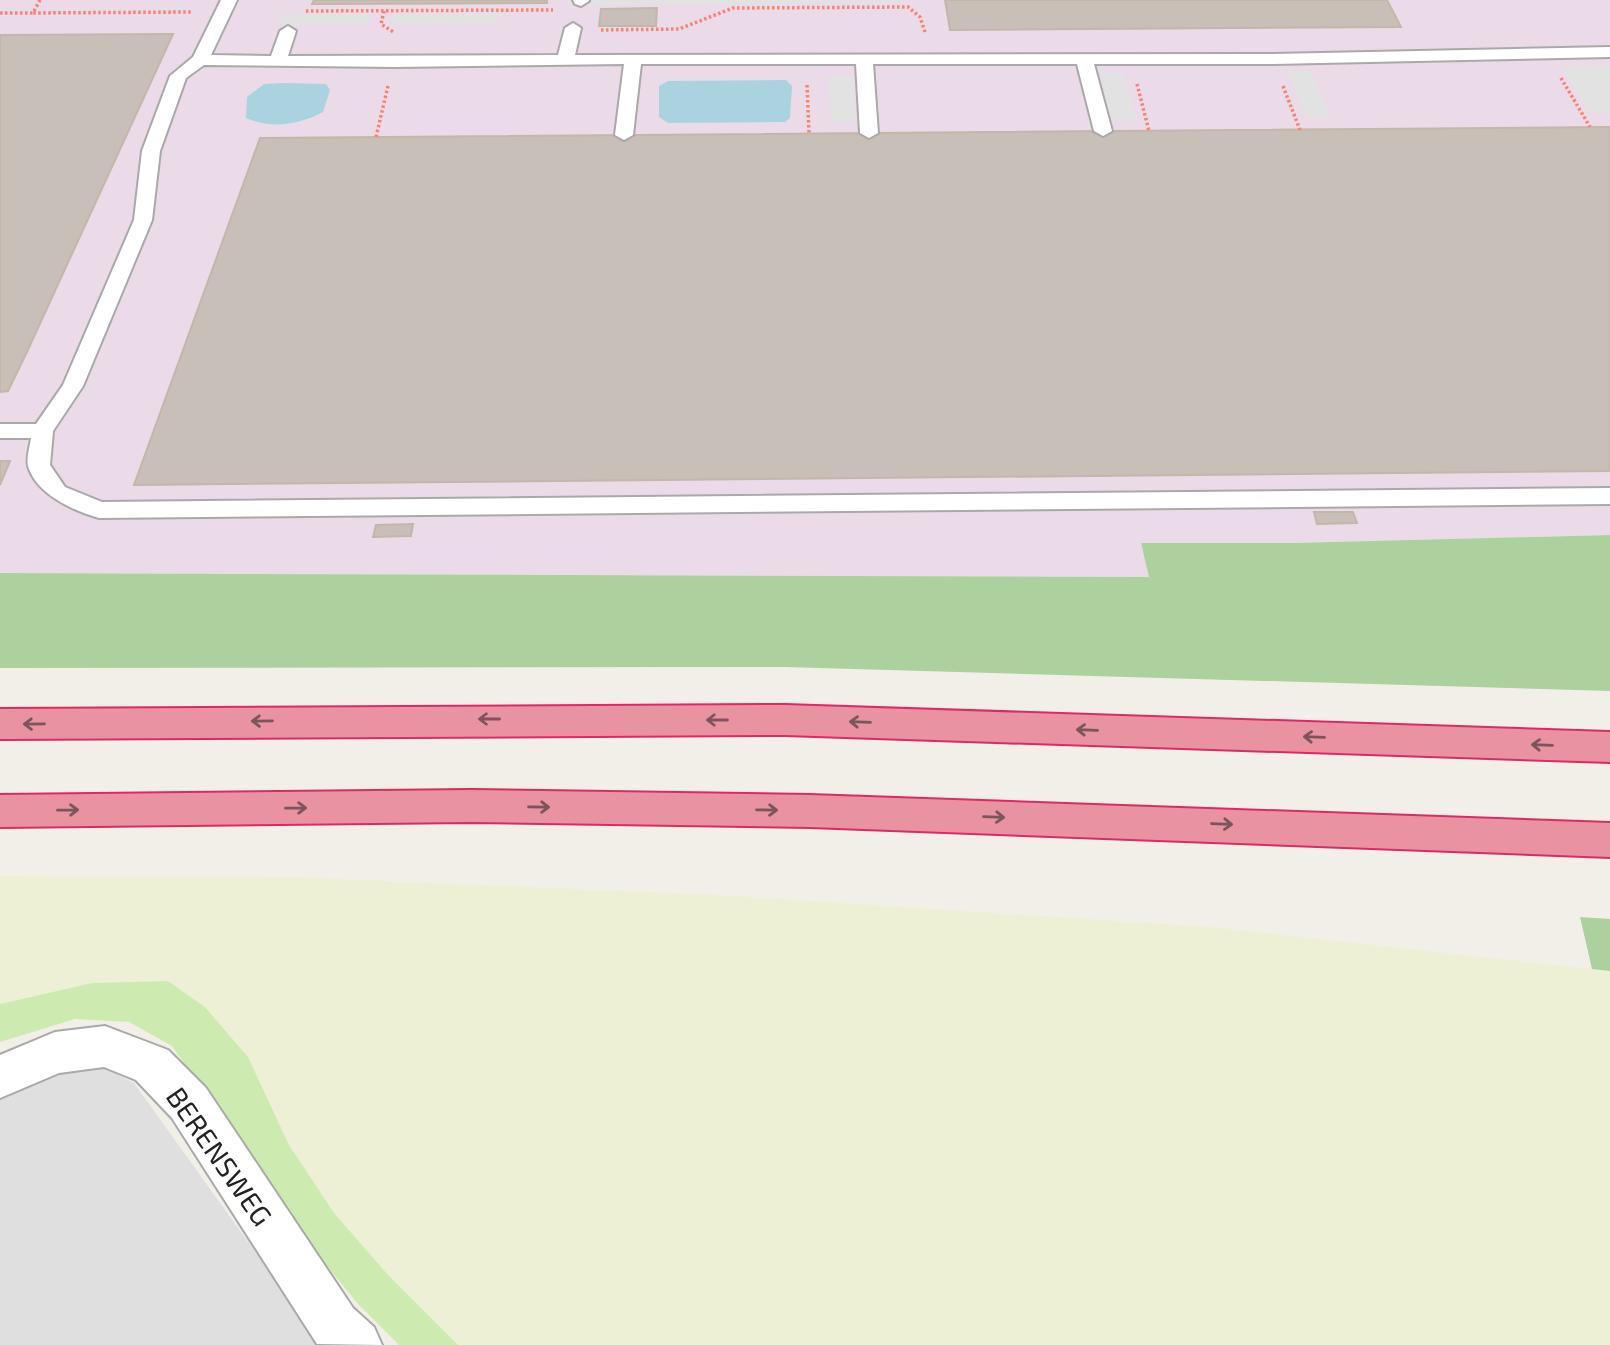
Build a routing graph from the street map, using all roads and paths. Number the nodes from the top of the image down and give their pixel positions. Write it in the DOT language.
graph roads {
  1 [pos="40,0"];
  2 [pos="225,6"];
  3 [pos="555,10"];
  4 [pos="294,12"];
  5 [pos="0,13"];
  6 [pos="33,13"];
  7 [pos="573,28"];
  8 [pos="591,30"];
  9 [pos="288,31"];
  10 [pos="938,32"];
  11 [pos="1610,52"];
  12 [pos="1546,53"];
  13 [pos="633,59"];
  14 [pos="1084,59"];
  15 [pos="1130,59"];
  16 [pos="1273,59"];
  17 [pos="200,60"];
  18 [pos="565,60"];
  19 [pos="864,61"];
  20 [pos="276,62"];
  21 [pos="1590,127"];
  22 [pos="1300,130"];
  23 [pos="1103,131"];
  24 [pos="1149,131"];
  25 [pos="869,133"];
  26 [pos="624,135"];
  27 [pos="0,431"];
  28 [pos="42,431"];
  29 [pos="1610,496"];
  30 [pos="0,724"];
  31 [pos="1610,747"];
  32 [pos="0,811"];
  33 [pos="1610,840"];
  34 [pos="0,1077"];
  35 [pos="356,1345"];
  1 -- 6 [label="path"];
  2 -- 6 [label="path"];
  2 -- 17 [label="lane"];
  3 -- 4 [label="path"];
  5 -- 6 [label="path"];
  7 -- 18 [label="lane"];
  8 -- 10 [label="path"];
  9 -- 20 [label="lane"];
  11 -- 12 [label="lane"];
  12 -- 16 [label="lane"];
  12 -- 21 [label="path"];
  13 -- 18 [label="lane"];
  13 -- 19 [label="lane"];
  13 -- 26 [label="lane"];
  14 -- 15 [label="lane"];
  14 -- 19 [label="lane"];
  14 -- 23 [label="lane"];
  15 -- 16 [label="lane"];
  15 -- 24 [label="path"];
  16 -- 22 [label="path"];
  17 -- 20 [label="lane"];
  17 -- 28 [label="lane"];
  18 -- 20 [label="lane"];
  19 -- 25 [label="lane"];
  27 -- 28 [label="lane"];
  28 -- 29 [label="lane"];
  31 -- 30 [label="highway, one-way"];
  32 -- 33 [label="highway, one-way"];
  34 -- 35 [label="street, BERENSWEG"];
}
